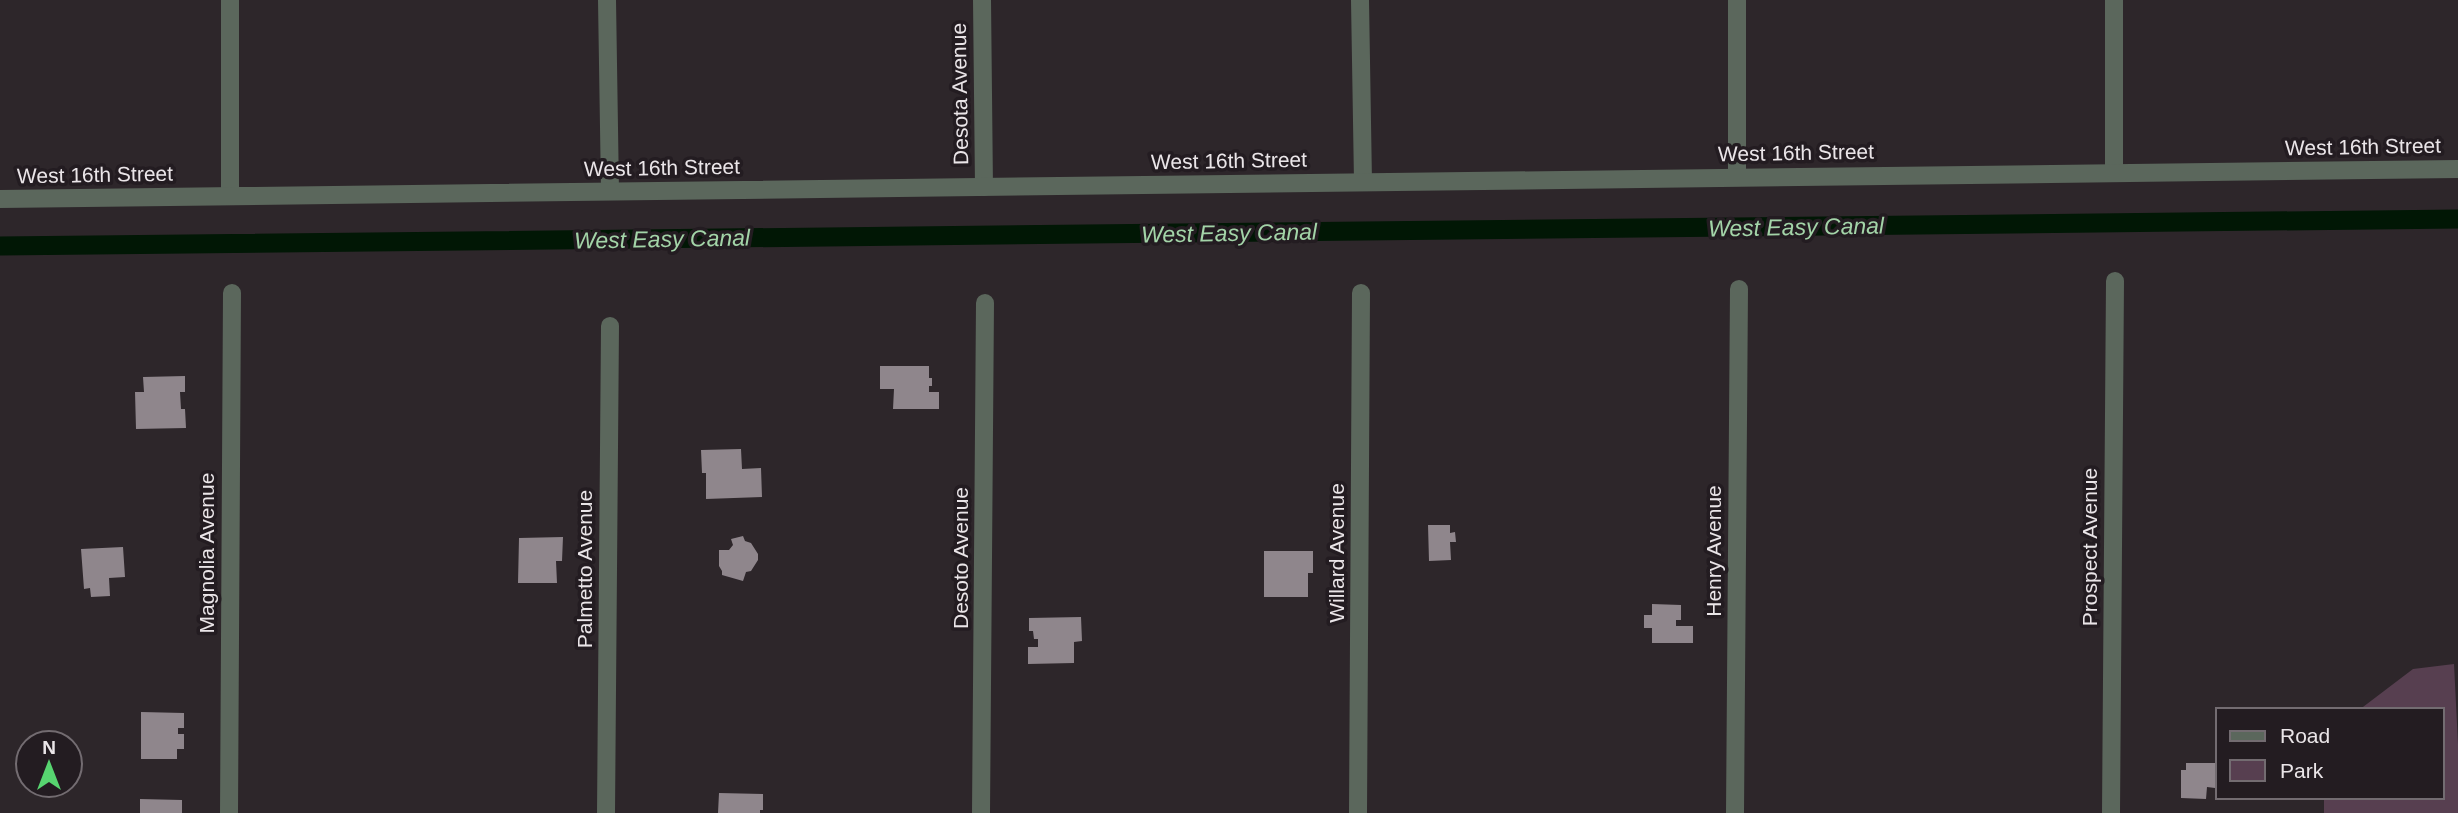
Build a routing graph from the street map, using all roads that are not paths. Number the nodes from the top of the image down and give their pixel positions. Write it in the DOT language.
graph roads {
  1 [pos="230,0"];
  2 [pos="607,0"];
  3 [pos="982,0"];
  4 [pos="1360,0"];
  5 [pos="1737,0"];
  6 [pos="2114,0"];
  7 [pos="2458,169"];
  8 [pos="2114,173"];
  9 [pos="1737,176"];
  10 [pos="1363,182"];
  11 [pos="984,187"];
  12 [pos="610,191"];
  13 [pos="230,195"];
  14 [pos="0,199"];
  15 [pos="2115,281"];
  16 [pos="1739,289"];
  17 [pos="232,293"];
  18 [pos="1362,293"];
  19 [pos="985,303"];
  20 [pos="610,326"];
  21 [pos="229,813"];
  22 [pos="606,813"];
  23 [pos="981,813"];
  24 [pos="1358,813"];
  25 [pos="1735,813"];
  26 [pos="2111,813"];
  1 -- 13 [label="street"];
  2 -- 12 [label="street"];
  3 -- 11 [label="street, Desota Avenue"];
  4 -- 10 [label="street"];
  5 -- 9 [label="street"];
  6 -- 8 [label="street"];
  7 -- 8 [label="street, West 16th Street"];
  8 -- 9 [label="street, West 16th Street"];
  9 -- 10 [label="street, West 16th Street"];
  10 -- 11 [label="street, West 16th Street"];
  11 -- 12 [label="street, West 16th Street"];
  12 -- 13 [label="street, West 16th Street"];
  13 -- 14 [label="street, West 16th Street"];
  15 -- 26 [label="street, Prospect Avenue"];
  16 -- 25 [label="street, Henry Avenue"];
  17 -- 21 [label="street, Magnolia Avenue"];
  18 -- 24 [label="street, Willard Avenue"];
  19 -- 23 [label="street, Desoto Avenue"];
  20 -- 22 [label="street, Palmetto Avenue"];
}
